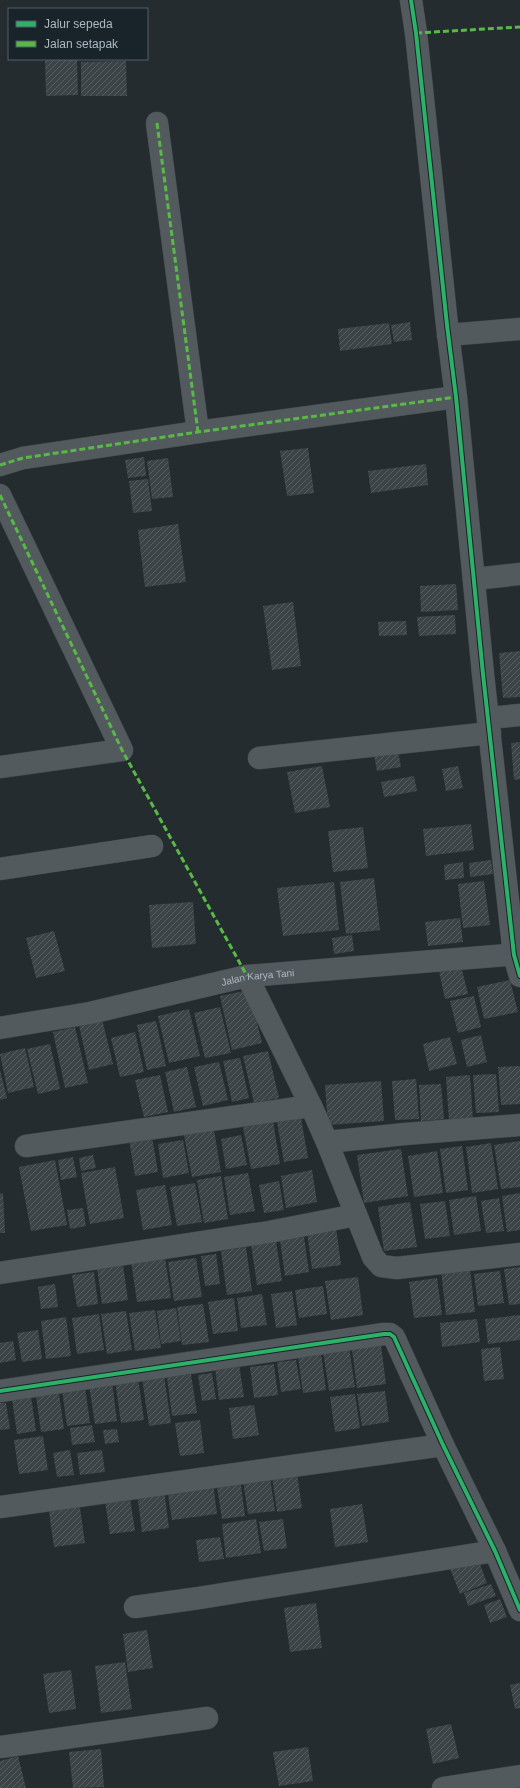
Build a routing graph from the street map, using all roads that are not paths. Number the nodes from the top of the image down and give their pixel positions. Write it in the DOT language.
graph roads {
  1 [pos="411,0"];
  2 [pos="157,123"];
  3 [pos="520,329"];
  4 [pos="448,335"];
  5 [pos="456,397"];
  6 [pos="198,432"];
  7 [pos="0,465"];
  8 [pos="0,495"];
  9 [pos="520,574"];
  10 [pos="474,579"];
  11 [pos="520,715"];
  12 [pos="489,726"];
  13 [pos="259,758"];
  14 [pos="0,767"];
  15 [pos="152,846"];
  16 [pos="0,869"];
  17 [pos="517,955"];
  18 [pos="247,976"];
  19 [pos="520,976"];
  20 [pos="0,1028"];
  21 [pos="311,1106"];
  22 [pos="520,1125"];
  23 [pos="327,1142"];
  24 [pos="26,1146"];
  25 [pos="356,1215"];
  26 [pos="520,1254"];
  27 [pos="0,1273"];
  28 [pos="0,1392"];
  29 [pos="443,1444"];
  30 [pos="0,1507"];
  31 [pos="495,1551"];
  32 [pos="135,1607"];
  33 [pos="520,1610"];
  34 [pos="208,1718"];
  35 [pos="0,1747"];
  36 [pos="520,1776"];
  37 [pos="442,1788"];
  1 -- 4 [label="street"];
  2 -- 6 [label="street"];
  3 -- 4 [label="street"];
  4 -- 5 [label="street"];
  5 -- 6 [label="street"];
  5 -- 10 [label="street"];
  6 -- 7 [label="street"];
  8 -- 14 [label="street"];
  9 -- 10 [label="street"];
  10 -- 12 [label="street"];
  11 -- 12 [label="street"];
  12 -- 13 [label="street"];
  12 -- 17 [label="street"];
  15 -- 16 [label="street"];
  17 -- 18 [label="street, Jalan Karya Tani"];
  17 -- 19 [label="street"];
  18 -- 20 [label="street, Jalan Karya Tani"];
  18 -- 21 [label="street"];
  21 -- 23 [label="street"];
  21 -- 24 [label="street"];
  22 -- 23 [label="street"];
  23 -- 25 [label="street"];
  25 -- 26 [label="street"];
  25 -- 27 [label="street"];
  28 -- 29 [label="street"];
  29 -- 30 [label="street"];
  29 -- 31 [label="street"];
  31 -- 32 [label="street"];
  31 -- 33 [label="street"];
  34 -- 35 [label="street"];
  36 -- 37 [label="street"];
}
